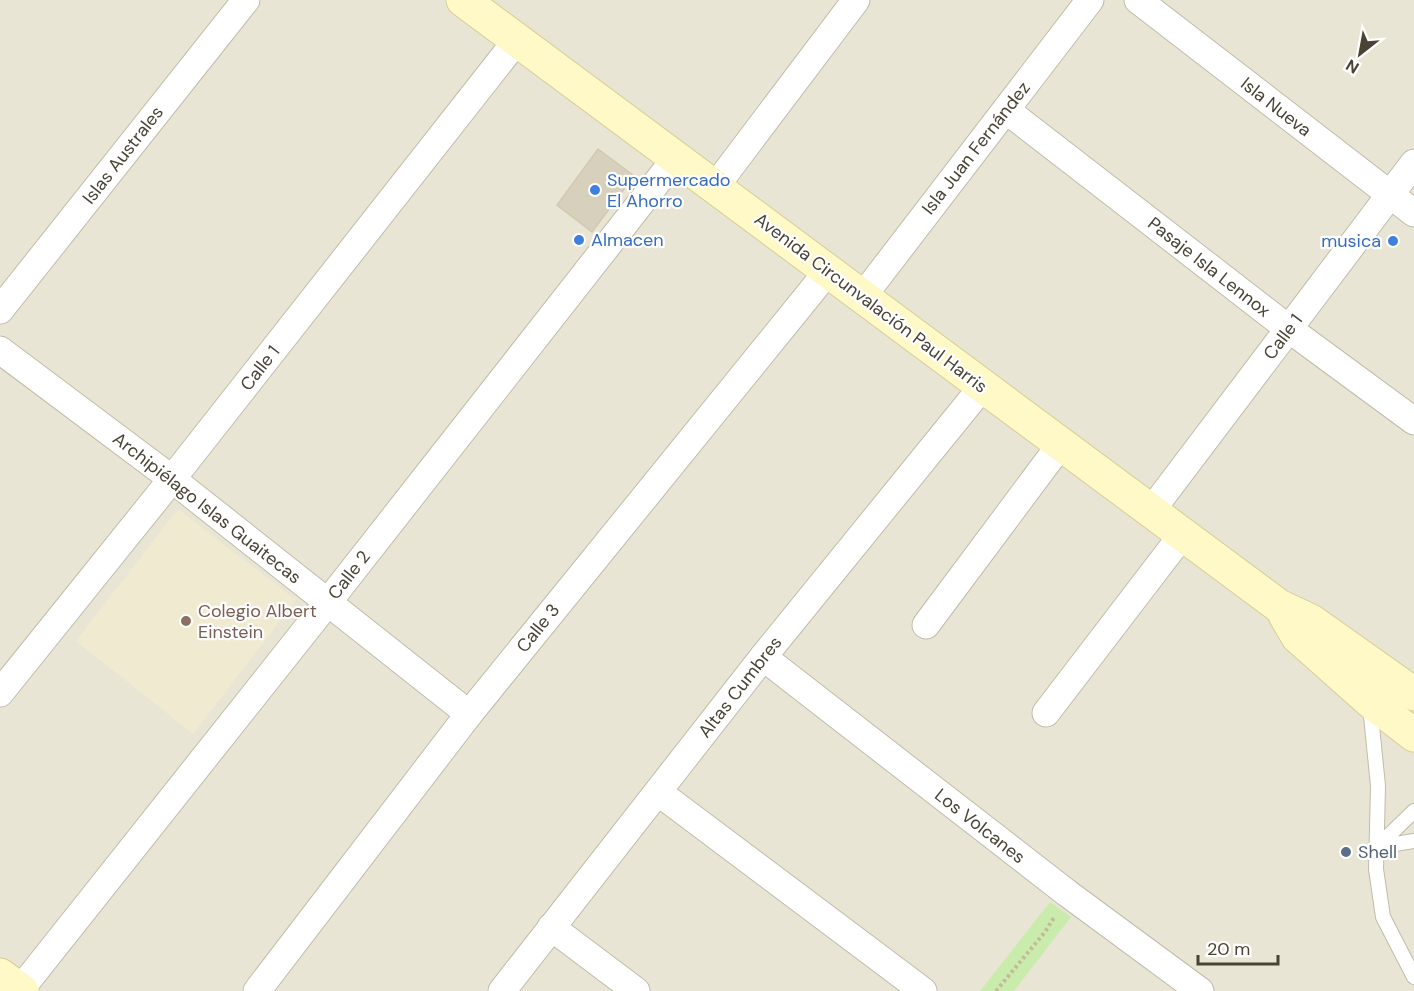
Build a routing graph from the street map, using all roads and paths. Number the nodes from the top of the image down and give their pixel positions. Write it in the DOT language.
graph roads {
  1 [pos="246,0"];
  2 [pos="463,0"];
  3 [pos="856,0"];
  4 [pos="1090,0"];
  5 [pos="1138,0"];
  6 [pos="517,40"];
  7 [pos="1006,110"];
  8 [pos="676,158"];
  9 [pos="1414,163"];
  10 [pos="715,187"];
  11 [pos="1390,195"];
  12 [pos="1414,213"];
  13 [pos="828,271"];
  14 [pos="863,296"];
  15 [pos="0,310"];
  16 [pos="1289,329"];
  17 [pos="0,350"];
  18 [pos="983,386"];
  19 [pos="1414,421"];
  20 [pos="1061,444"];
  21 [pos="172,479"];
  22 [pos="1151,511"];
  23 [pos="1183,534"];
  24 [pos="328,602"];
  25 [pos="1280,606"];
  26 [pos="926,625"];
  27 [pos="763,657"];
  28 [pos="0,693"];
  29 [pos="1414,694"];
  30 [pos="1370,701"];
  31 [pos="1046,713"];
  32 [pos="469,714"];
  33 [pos="1414,735"];
  34 [pos="658,792"];
  35 [pos="1414,811"];
  36 [pos="1414,842"];
  37 [pos="1377,847"];
  38 [pos="1067,893"];
  39 [pos="551,927"];
  40 [pos="1414,977"];
  41 [pos="14,985"];
  42 [pos="258,991"];
  43 [pos="502,991"];
  44 [pos="636,991"];
  45 [pos="923,991"];
  46 [pos="996,991"];
  47 [pos="1200,991"];
  1 -- 15 [label="street, Islas Australes"];
  2 -- 6 [label="main road, Avenida Circunvalación Paul Harris"];
  3 -- 10 [label="street"];
  4 -- 7 [label="street, Isla Juan Fernández"];
  5 -- 11 [label="street, Isla Nueva"];
  6 -- 8 [label="main road, Avenida Circunvalación Paul Harris"];
  6 -- 21 [label="street, Calle 1"];
  7 -- 14 [label="street, Isla Juan Fernández"];
  7 -- 16 [label="street, Pasaje Isla Lennox"];
  8 -- 10 [label="main road, Avenida Circunvalación Paul Harris"];
  8 -- 24 [label="street, Calle 2"];
  9 -- 11 [label="street, Calle 1"];
  10 -- 13 [label="main road, Avenida Circunvalación Paul Harris"];
  11 -- 12 [label="street, Isla Nueva"];
  11 -- 16 [label="street, Calle 1"];
  13 -- 14 [label="main road, Avenida Circunvalación Paul Harris"];
  13 -- 32 [label="street, Calle 3"];
  14 -- 18 [label="main road, Avenida Circunvalación Paul Harris"];
  16 -- 19 [label="street, Pasaje Isla Lennox"];
  16 -- 22 [label="street, Calle 1"];
  17 -- 21 [label="street, Archipiélago Islas Guaitecas"];
  18 -- 20 [label="main road, Avenida Circunvalación Paul Harris"];
  18 -- 27 [label="street, Altas Cumbres"];
  20 -- 22 [label="main road, Avenida Circunvalación Paul Harris"];
  20 -- 26 [label="street"];
  21 -- 24 [label="street, Archipiélago Islas Guaitecas"];
  21 -- 28 [label="street, Calle 1"];
  22 -- 23 [label="main road, Avenida Circunvalación Paul Harris"];
  23 -- 25 [label="main road, Avenida Circunvalación Paul Harris"];
  23 -- 31 [label="street"];
  24 -- 32 [label="street, Archipiélago Islas Guaitecas"];
  24 -- 41 [label="street, Calle 2"];
  25 -- 29 [label="main road, Avenida Circunvalación Paul Harris"];
  25 -- 30 [label="main road, Avenida Circunvalación Paul Harris"];
  27 -- 34 [label="street, Altas Cumbres"];
  27 -- 38 [label="street, Los Volcanes"];
  30 -- 33 [label="main road, Avenida Circunvalación Paul Harris"];
  30 -- 37 [label="lane"];
  32 -- 42 [label="street, Calle 3"];
  34 -- 39 [label="street, Altas Cumbres"];
  34 -- 45 [label="street"];
  35 -- 37 [label="lane"];
  36 -- 37 [label="lane"];
  37 -- 40 [label="lane"];
  38 -- 46 [label="path"];
  38 -- 47 [label="street, Los Volcanes"];
  39 -- 43 [label="street, Altas Cumbres"];
  39 -- 44 [label="street"];
}
